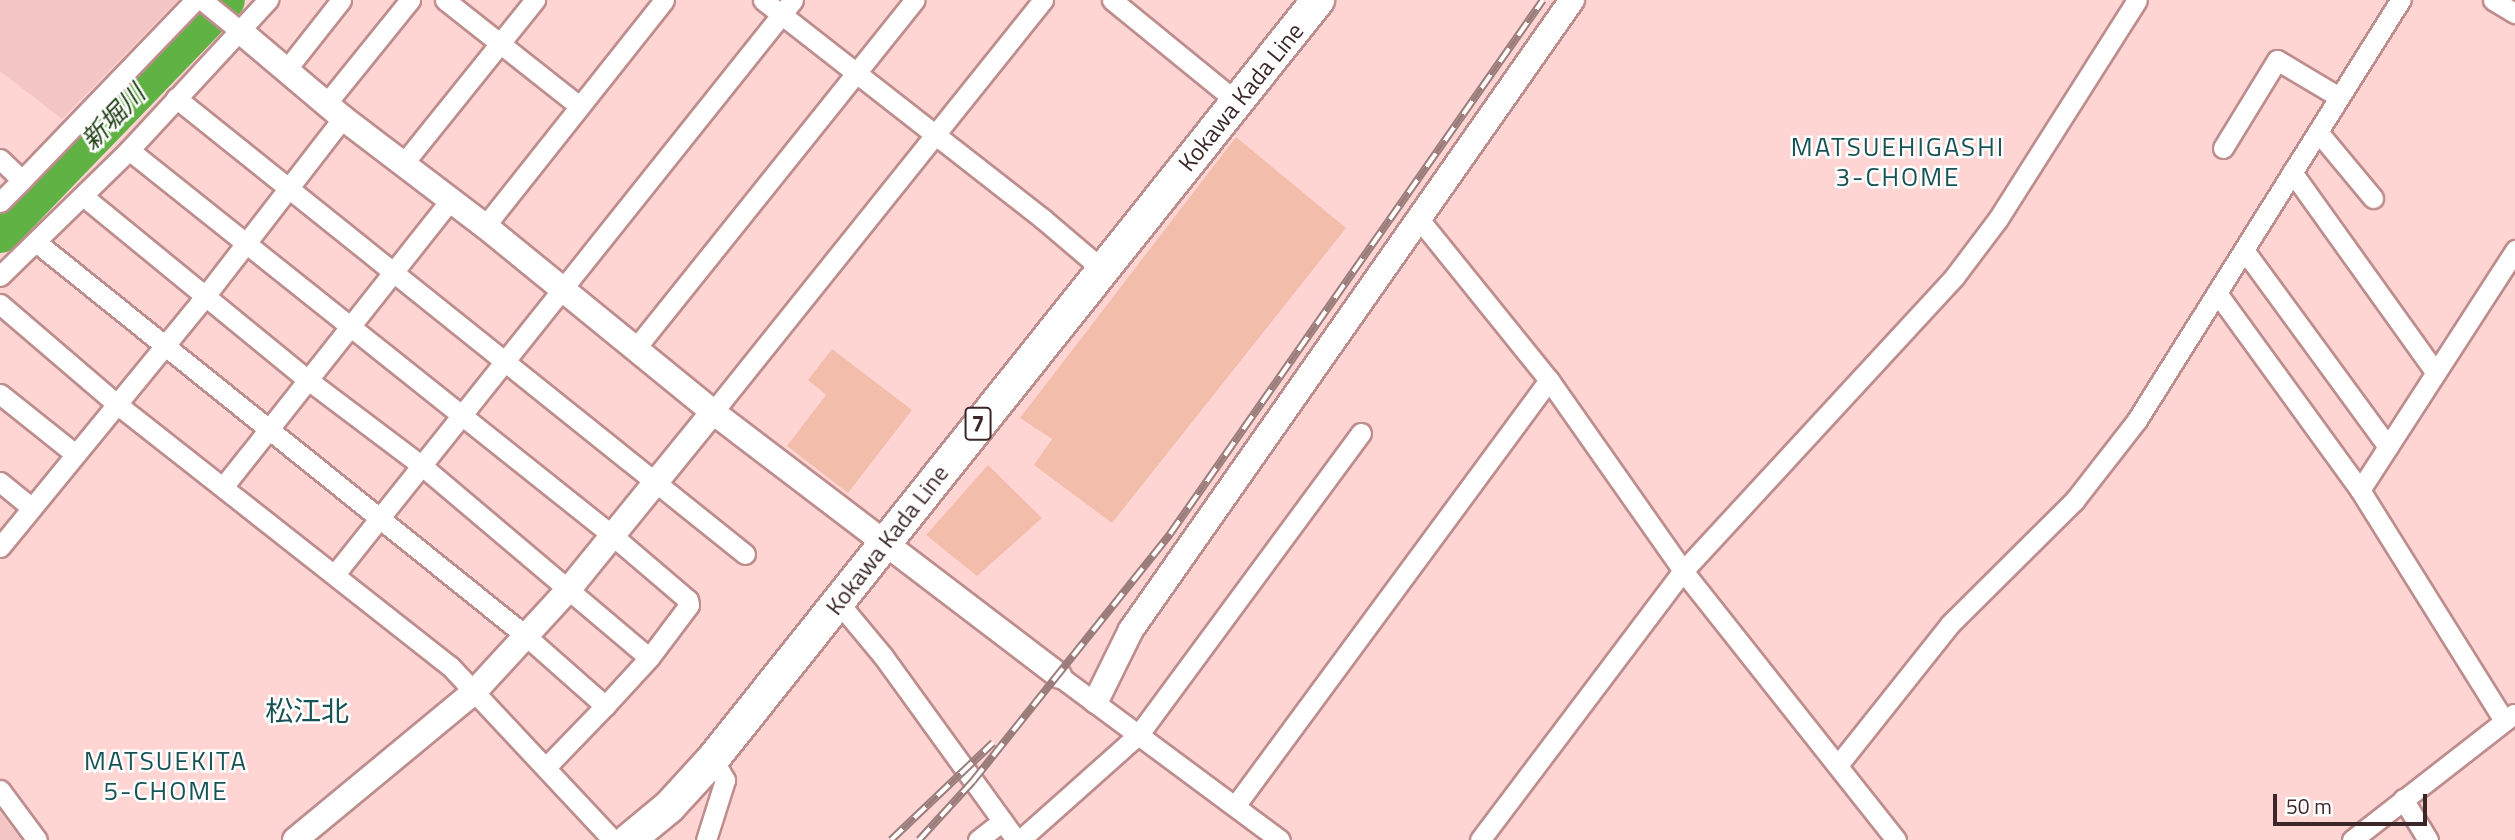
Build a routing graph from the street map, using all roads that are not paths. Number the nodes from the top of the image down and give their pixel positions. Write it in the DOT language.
graph roads {
  1 [pos="195,0"];
  2 [pos="202,0"];
  3 [pos="268,0"];
  4 [pos="341,0"];
  5 [pos="410,0"];
  6 [pos="445,0"];
  7 [pos="535,0"];
  8 [pos="664,0"];
  9 [pos="763,0"];
  10 [pos="915,0"];
  11 [pos="1043,0"];
  12 [pos="1112,0"];
  13 [pos="1318,0"];
  14 [pos="1572,0"];
  15 [pos="2137,0"];
  16 [pos="2400,0"];
  17 [pos="2493,0"];
  18 [pos="787,7"];
  19 [pos="2515,13"];
  20 [pos="240,31"];
  21 [pos="499,44"];
  22 [pos="286,70"];
  23 [pos="857,74"];
  24 [pos="2339,97"];
  25 [pos="176,98"];
  26 [pos="1237,102"];
  27 [pos="579,106"];
  28 [pos="335,111"];
  29 [pos="2318,131"];
  30 [pos="936,135"];
  31 [pos="2223,148"];
  32 [pos="129,150"];
  33 [pos="0,159"];
  34 [pos="403,164"];
  35 [pos="2292,172"];
  36 [pos="22,180"];
  37 [pos="290,188"];
  38 [pos="83,196"];
  39 [pos="2373,198"];
  40 [pos="450,201"];
  41 [pos="0,202"];
  42 [pos="1419,219"];
  43 [pos="485,226"];
  44 [pos="36,242"];
  45 [pos="247,243"];
  46 [pos="2244,250"];
  47 [pos="2515,250"];
  48 [pos="1102,270"];
  49 [pos="396,272"];
  50 [pos="0,276"];
  51 [pos="562,289"];
  52 [pos="2217,293"];
  53 [pos="206,295"];
  54 [pos="0,304"];
  55 [pos="350,328"];
  56 [pos="164,347"];
  57 [pos="635,349"];
  58 [pos="506,361"];
  59 [pos="2436,373"];
  60 [pos="308,380"];
  61 [pos="1549,380"];
  62 [pos="0,394"];
  63 [pos="118,405"];
  64 [pos="713,412"];
  65 [pos="464,416"];
  66 [pos="268,430"];
  67 [pos="1361,433"];
  68 [pos="2388,447"];
  69 [pos="74,453"];
  70 [pos="422,466"];
  71 [pos="657,481"];
  72 [pos="0,482"];
  73 [pos="223,487"];
  74 [pos="2360,490"];
  75 [pos="32,508"];
  76 [pos="380,519"];
  77 [pos="613,536"];
  78 [pos="884,545"];
  79 [pos="0,547"];
  80 [pos="745,554"];
  81 [pos="1682,571"];
  82 [pos="335,574"];
  83 [pos="569,589"];
  84 [pos="838,602"];
  85 [pos="526,636"];
  86 [pos="649,658"];
  87 [pos="1059,676"];
  88 [pos="476,690"];
  89 [pos="1096,701"];
  90 [pos="605,706"];
  91 [pos="2509,716"];
  92 [pos="1139,734"];
  93 [pos="713,759"];
  94 [pos="1838,765"];
  95 [pos="546,767"];
  96 [pos="0,790"];
  97 [pos="2403,799"];
  98 [pos="1235,806"];
  99 [pos="1002,821"];
  100 [pos="37,840"];
  101 [pos="295,840"];
  102 [pos="613,840"];
  103 [pos="629,840"];
  104 [pos="706,840"];
  105 [pos="978,840"];
  106 [pos="1018,840"];
  107 [pos="1280,840"];
  108 [pos="1480,840"];
  109 [pos="1896,840"];
  110 [pos="2352,840"];
  111 [pos="2428,840"];
  1 -- 36 [label="street"];
  2 -- 20 [label="street"];
  3 -- 20 [label="street"];
  4 -- 22 [label="street"];
  5 -- 28 [label="street"];
  6 -- 21 [label="street"];
  7 -- 21 [label="street"];
  8 -- 27 [label="street"];
  9 -- 18 [label="street"];
  10 -- 23 [label="street"];
  11 -- 30 [label="street"];
  12 -- 26 [label="street"];
  13 -- 26 [label="main road, Kokawa Kada Line / 7"];
  14 -- 42 [label="street"];
  15 -- 81 [label="street"];
  16 -- 24 [label="street"];
  17 -- 19 [label="street"];
  18 -- 23 [label="street"];
  18 -- 51 [label="street"];
  20 -- 22 [label="street"];
  20 -- 25 [label="street"];
  21 -- 27 [label="street"];
  21 -- 34 [label="street"];
  22 -- 28 [label="street"];
  23 -- 30 [label="street"];
  23 -- 57 [label="street"];
  24 -- 29 [label="street"];
  24 -- 31 [label="street"];
  25 -- 32 [label="street"];
  25 -- 37 [label="street"];
  26 -- 48 [label="main road, Kokawa Kada Line / 7"];
  27 -- 43 [label="street"];
  28 -- 34 [label="street"];
  28 -- 37 [label="street"];
  29 -- 35 [label="street"];
  29 -- 39 [label="street"];
  30 -- 48 [label="street"];
  30 -- 64 [label="street"];
  32 -- 38 [label="street"];
  32 -- 45 [label="street"];
  33 -- 36 [label="street"];
  34 -- 40 [label="street"];
  35 -- 46 [label="street"];
  35 -- 59 [label="street"];
  36 -- 41 [label="street"];
  37 -- 45 [label="street"];
  37 -- 49 [label="street"];
  38 -- 44 [label="street"];
  38 -- 53 [label="street"];
  40 -- 43 [label="street"];
  40 -- 49 [label="street"];
  42 -- 61 [label="street"];
  42 -- 89 [label="street"];
  43 -- 51 [label="street"];
  44 -- 50 [label="street"];
  44 -- 56 [label="street"];
  45 -- 53 [label="street"];
  45 -- 55 [label="street"];
  46 -- 52 [label="street"];
  46 -- 68 [label="street"];
  47 -- 59 [label="street"];
  48 -- 78 [label="main road, Kokawa Kada Line / 7"];
  49 -- 55 [label="street"];
  49 -- 58 [label="street"];
  51 -- 57 [label="street"];
  51 -- 58 [label="street"];
  52 -- 74 [label="street"];
  52 -- 94 [label="street"];
  53 -- 56 [label="street"];
  53 -- 60 [label="street"];
  54 -- 63 [label="street"];
  55 -- 60 [label="street"];
  55 -- 65 [label="street"];
  56 -- 63 [label="street"];
  56 -- 66 [label="street"];
  57 -- 64 [label="street"];
  58 -- 65 [label="street"];
  58 -- 71 [label="street"];
  59 -- 68 [label="street"];
  60 -- 66 [label="street"];
  60 -- 70 [label="street"];
  61 -- 81 [label="street"];
  61 -- 98 [label="street"];
  62 -- 69 [label="street"];
  63 -- 69 [label="street"];
  63 -- 73 [label="street"];
  64 -- 71 [label="street"];
  64 -- 78 [label="street"];
  65 -- 70 [label="street"];
  65 -- 77 [label="street"];
  66 -- 73 [label="street"];
  66 -- 76 [label="street"];
  67 -- 92 [label="street"];
  68 -- 74 [label="street"];
  69 -- 75 [label="street"];
  70 -- 76 [label="street"];
  70 -- 83 [label="street"];
  71 -- 77 [label="street"];
  71 -- 80 [label="street"];
  72 -- 75 [label="street"];
  73 -- 82 [label="street"];
  74 -- 91 [label="street"];
  75 -- 79 [label="street"];
  76 -- 82 [label="street"];
  76 -- 85 [label="street"];
  77 -- 83 [label="street"];
  77 -- 86 [label="street"];
  78 -- 84 [label="main road, Kokawa Kada Line / 7"];
  78 -- 87 [label="street"];
  81 -- 94 [label="street"];
  81 -- 108 [label="street"];
  82 -- 88 [label="street"];
  83 -- 85 [label="street"];
  83 -- 86 [label="street"];
  84 -- 93 [label="main road, Kokawa Kada Line / 7"];
  84 -- 99 [label="street"];
  85 -- 88 [label="street"];
  85 -- 90 [label="street"];
  86 -- 90 [label="street"];
  87 -- 89 [label="street"];
  88 -- 95 [label="street"];
  88 -- 101 [label="street"];
  89 -- 92 [label="street"];
  90 -- 95 [label="street"];
  91 -- 97 [label="street"];
  92 -- 98 [label="street"];
  92 -- 106 [label="street"];
  93 -- 103 [label="main road, Kokawa Kada Line / 7"];
  93 -- 104 [label="street"];
  94 -- 109 [label="street"];
  95 -- 102 [label="street"];
  96 -- 100 [label="street"];
  97 -- 110 [label="street"];
  97 -- 111 [label="street"];
  98 -- 107 [label="street"];
  99 -- 105 [label="street"];
  99 -- 106 [label="street"];
}
